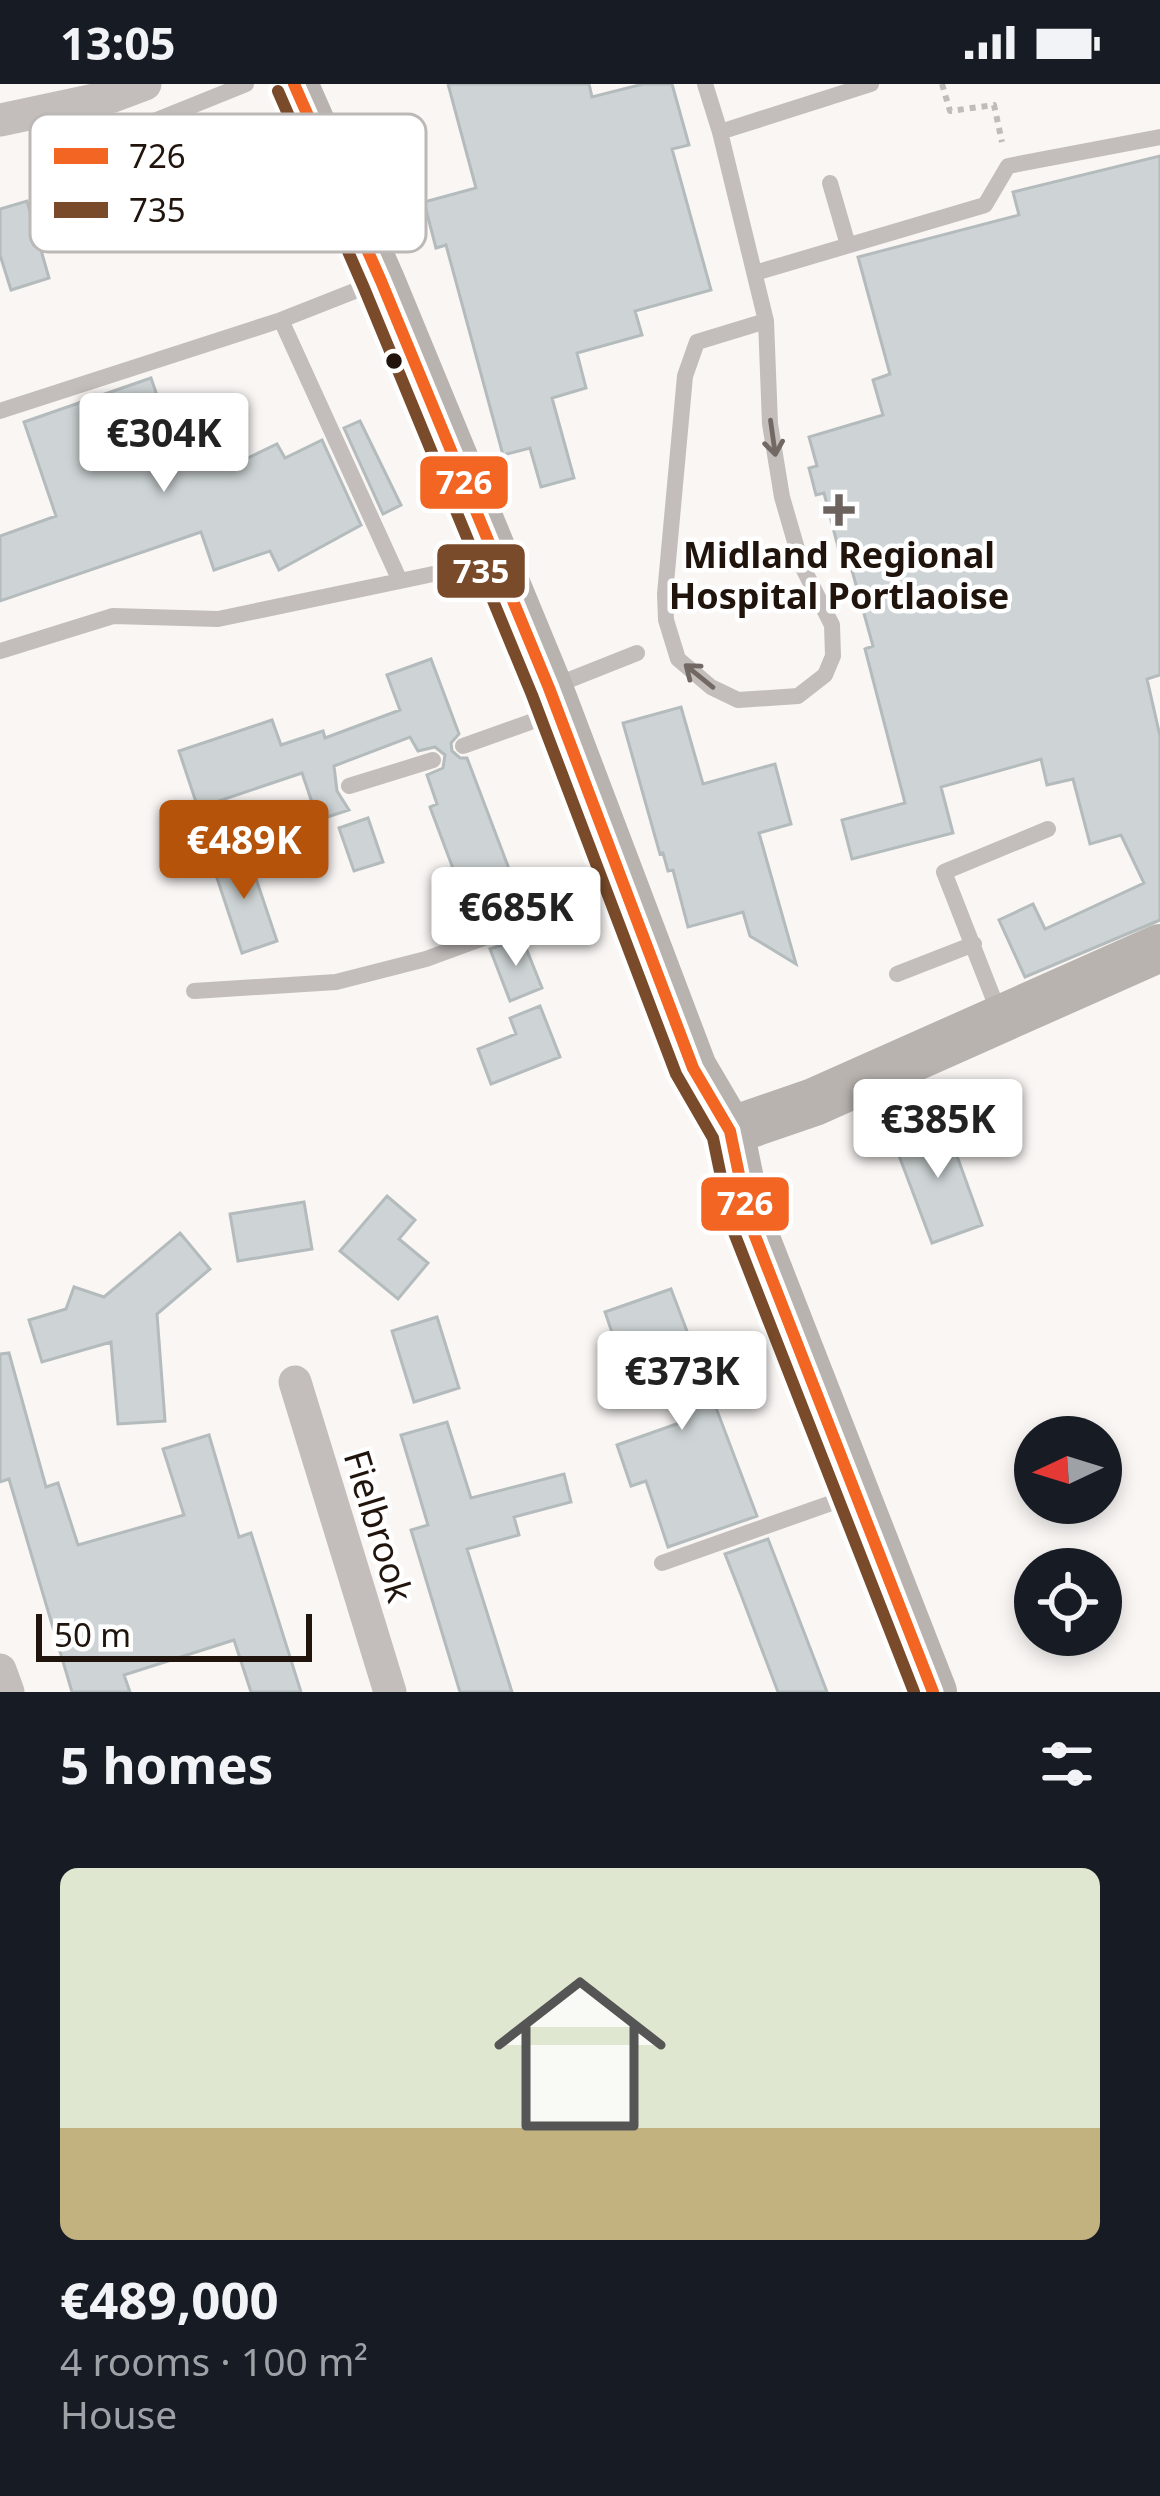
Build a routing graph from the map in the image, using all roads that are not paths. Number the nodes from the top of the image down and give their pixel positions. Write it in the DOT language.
graph roads {
  1 [pos="145,84"];
  2 [pos="246,84"];
  3 [pos="294,84"];
  4 [pos="705,84"];
  5 [pos="871,84"];
  6 [pos="172,114"];
  7 [pos="307,114"];
  8 [pos="0,120"];
  9 [pos="720,132"];
  10 [pos="1160,137"];
  11 [pos="830,183"];
  12 [pos="848,245"];
  13 [pos="368,252"];
  14 [pos="754,273"];
  15 [pos="381,281"];
  16 [pos="281,320"];
  17 [pos="766,321"];
  18 [pos="0,411"];
  19 [pos="495,561"];
  20 [pos="400,581"];
  21 [pos="0,650"];
  22 [pos="637,653"];
  23 [pos="554,700"];
  24 [pos="463,746"];
  25 [pos="433,760"];
  26 [pos="349,786"];
  27 [pos="1048,830"];
  28 [pos="624,887"];
  29 [pos="974,944"];
  30 [pos="1160,948"];
  31 [pos="897,974"];
  32 [pos="194,991"];
  33 [pos="1001,1018"];
  34 [pos="730,1131"];
  35 [pos="295,1382"];
  36 [pos="855,1495"];
  37 [pos="662,1563"];
  38 [pos="0,1670"];
  39 [pos="8,1692"];
  40 [pos="389,1692"];
  41 [pos="933,1692"];
  1 -- 8 [label="street"];
  2 -- 6 [label="lane"];
  3 -- 7 [label="main road"];
  4 -- 9 [label="lane"];
  5 -- 9 [label="lane"];
  9 -- 14 [label="lane"];
  10 -- 12 [label="lane"];
  11 -- 12 [label="lane"];
  12 -- 14 [label="lane"];
  13 -- 15 [label="main road"];
  14 -- 17 [label="lane"];
  15 -- 16 [label="lane"];
  15 -- 19 [label="main road"];
  16 -- 18 [label="lane"];
  16 -- 20 [label="lane"];
  17 -- 17 [label="lane, one-way"];
  19 -- 20 [label="lane"];
  19 -- 23 [label="main road"];
  20 -- 21 [label="lane"];
  22 -- 23 [label="lane"];
  23 -- 24 [label="lane"];
  23 -- 28 [label="main road"];
  25 -- 26 [label="lane"];
  27 -- 29 [label="lane"];
  28 -- 32 [label="lane"];
  28 -- 34 [label="main road"];
  29 -- 31 [label="lane"];
  29 -- 33 [label="lane"];
  30 -- 33 [label="main road"];
  33 -- 34 [label="main road"];
  34 -- 36 [label="main road"];
  35 -- 40 [label="street, Fielbrook"];
  36 -- 37 [label="lane"];
  36 -- 41 [label="main road"];
  38 -- 39 [label="street"];
}
